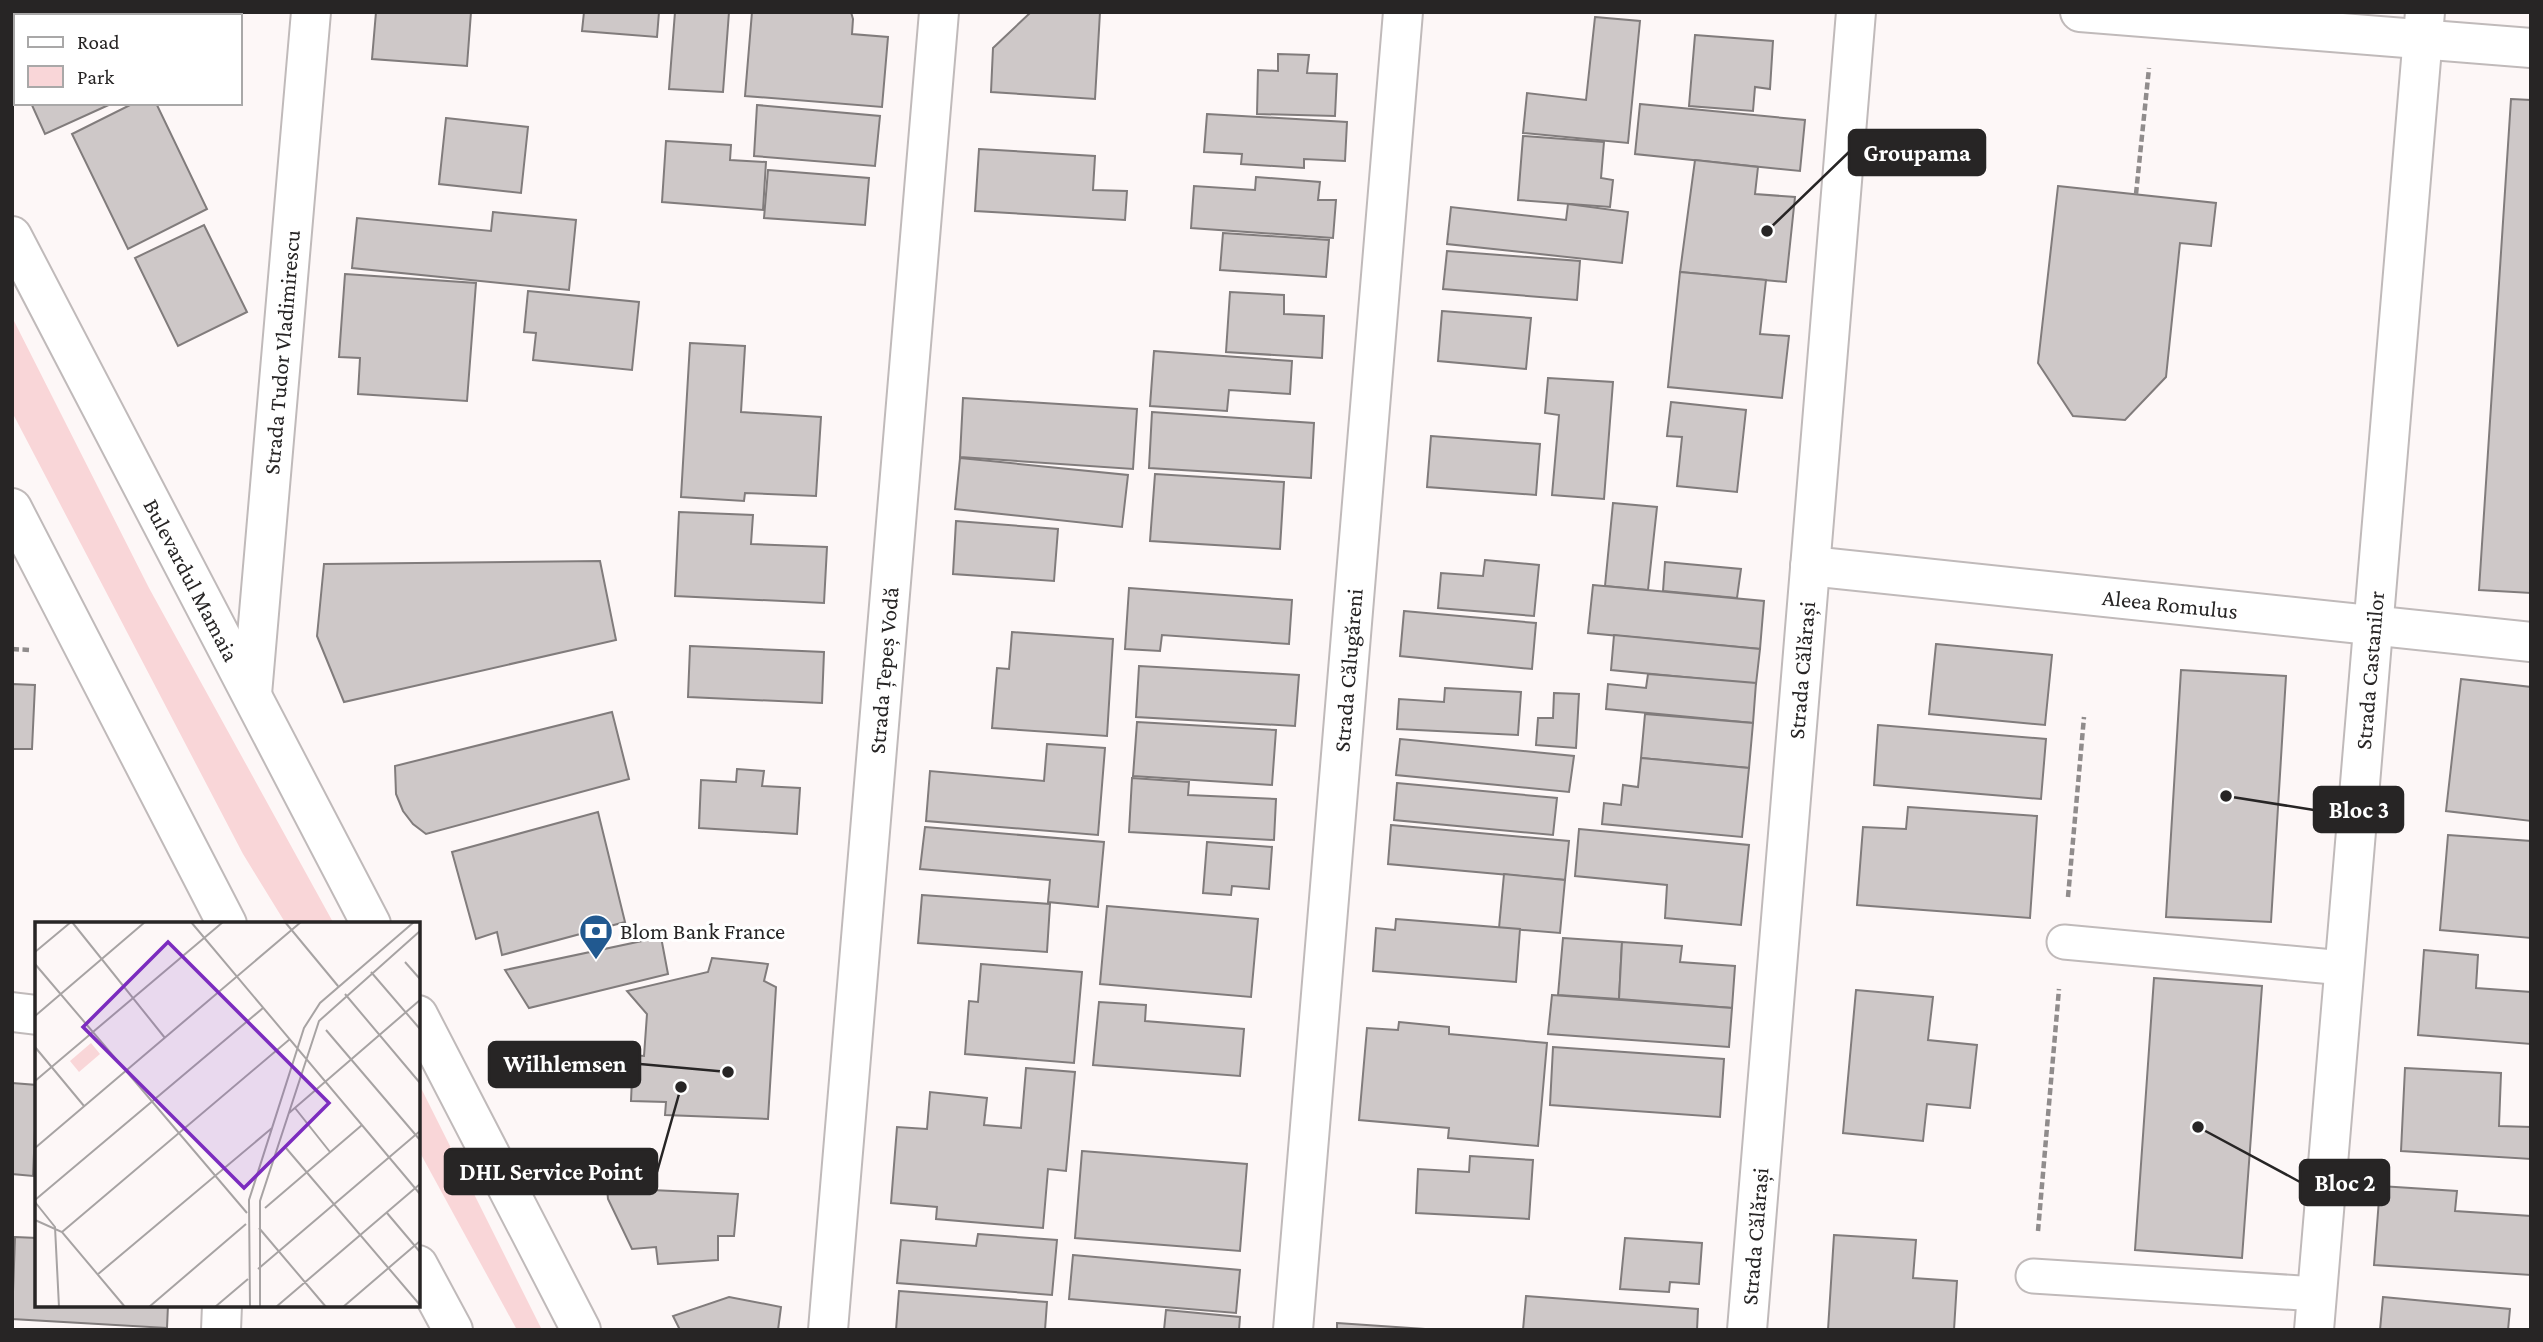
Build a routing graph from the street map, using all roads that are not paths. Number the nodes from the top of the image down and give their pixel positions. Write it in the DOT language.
graph roads {
  1 [pos="312,12"];
  2 [pos="939,12"];
  3 [pos="1403,12"];
  4 [pos="1856,12"];
  5 [pos="2080,12"];
  6 [pos="2424,26"];
  7 [pos="2531,48"];
  8 [pos="12,236"];
  9 [pos="12,508"];
  10 [pos="1810,566"];
  11 [pos="2374,625"];
  12 [pos="2531,642"];
  13 [pos="252,694"];
  14 [pos="226,922"];
  15 [pos="370,922"];
  16 [pos="2064,942"];
  17 [pos="2344,968"];
  18 [pos="12,1012"];
  19 [pos="35,1015"];
  20 [pos="420,1019"];
  21 [pos="2034,1276"];
  22 [pos="425,1278"];
  23 [pos="222,1307"];
  24 [pos="2315,1312"];
  25 [pos="221,1330"];
  26 [pos="430,1330"];
  27 [pos="453,1330"];
  28 [pos="581,1330"];
  29 [pos="828,1330"];
  30 [pos="1293,1330"];
  31 [pos="1747,1330"];
  1 -- 13 [label="street, Strada Tudor Vladimirescu"];
  2 -- 29 [label="street, Strada Țepeș Vodă"];
  3 -- 30 [label="street, Strada Călugăreni"];
  4 -- 10 [label="street, Strada Călărași"];
  5 -- 6 [label="street"];
  6 -- 7 [label="street"];
  6 -- 11 [label="street, Strada Castanilor"];
  8 -- 13 [label="street, Bulevardul Mamaia"];
  9 -- 14 [label="street"];
  10 -- 11 [label="street, Aleea Romulus"];
  10 -- 31 [label="street, Strada Călărași"];
  11 -- 12 [label="street, Aleea Romulus"];
  11 -- 17 [label="street, Strada Castanilor"];
  13 -- 15 [label="street, Bulevardul Mamaia"];
  16 -- 17 [label="lane"];
  17 -- 24 [label="street, Strada Castanilor"];
  18 -- 19 [label="street"];
  20 -- 28 [label="street"];
  21 -- 24 [label="lane"];
  22 -- 26 [label="lane"];
  22 -- 27 [label="street"];
  23 -- 25 [label="street"];
}
